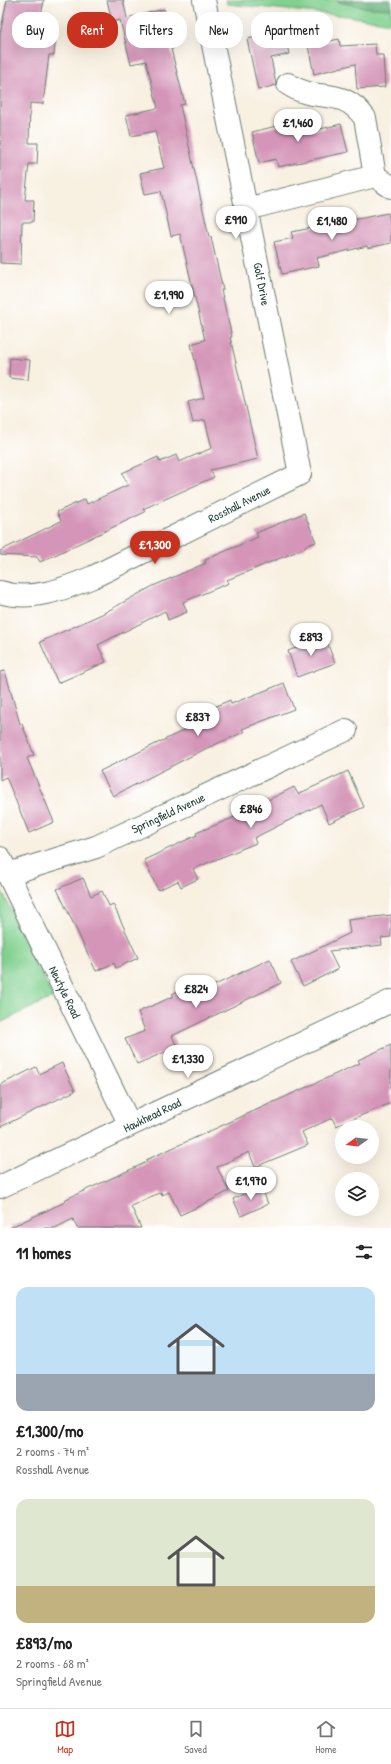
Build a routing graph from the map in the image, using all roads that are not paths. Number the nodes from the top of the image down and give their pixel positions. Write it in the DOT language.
graph roads {
  1 [pos="204,0"];
  2 [pos="288,84"];
  3 [pos="383,181"];
  4 [pos="247,209"];
  5 [pos="300,474"];
  6 [pos="0,592"];
  7 [pos="346,730"];
  8 [pos="4,866"];
  9 [pos="391,1001"];
  10 [pos="130,1125"];
  11 [pos="0,1187"];
  1 -- 4 [label="street, Golf Drive"];
  2 -- 3 [label="street"];
  3 -- 4 [label="street"];
  4 -- 5 [label="street, Golf Drive"];
  5 -- 6 [label="street, Rosshall Avenue"];
  7 -- 8 [label="street, Springfield Avenue"];
  8 -- 10 [label="street, Newtyle Road"];
  9 -- 10 [label="street, Hawkhead Road"];
  10 -- 11 [label="street, Hawkhead Road"];
}
